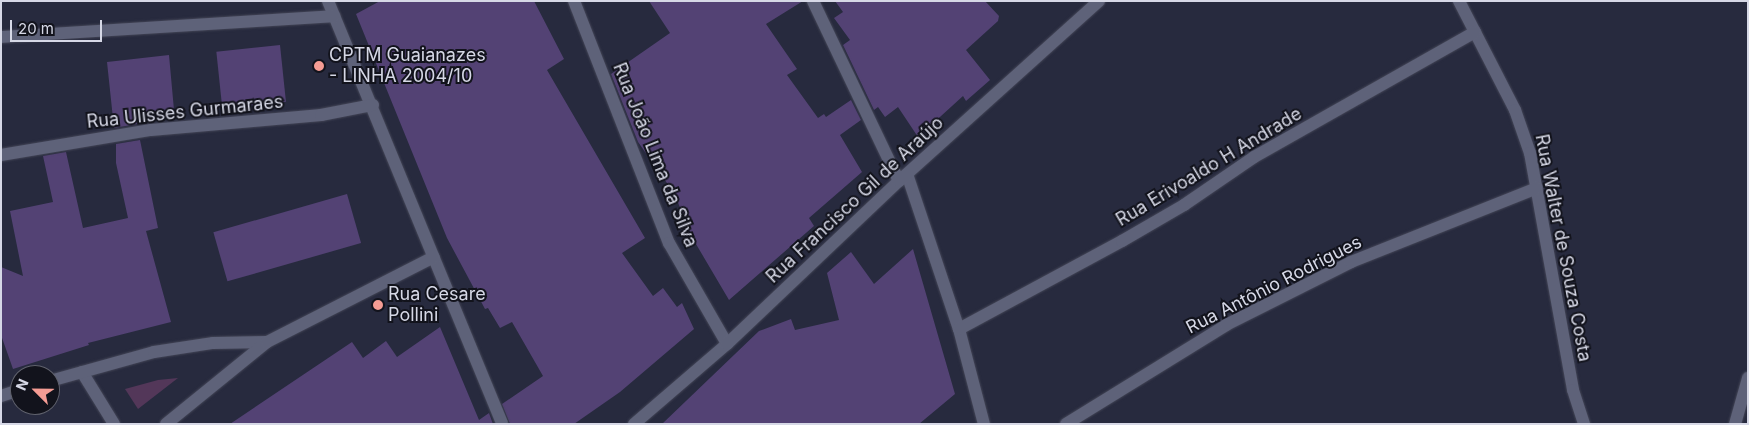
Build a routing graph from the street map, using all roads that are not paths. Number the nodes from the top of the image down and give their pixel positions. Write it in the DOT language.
graph roads {
  1 [pos="328,1"];
  2 [pos="574,1"];
  3 [pos="813,1"];
  4 [pos="1099,1"];
  5 [pos="1459,1"];
  6 [pos="334,16"];
  7 [pos="1475,32"];
  8 [pos="1,37"];
  9 [pos="373,105"];
  10 [pos="1,155"];
  11 [pos="903,177"];
  12 [pos="1537,188"];
  13 [pos="434,258"];
  14 [pos="959,329"];
  15 [pos="267,342"];
  16 [pos="727,344"];
  17 [pos="82,372"];
  18 [pos="60,378"];
  19 [pos="1748,378"];
  20 [pos="114,424"];
  21 [pos="166,424"];
  22 [pos="502,424"];
  23 [pos="634,424"];
  24 [pos="984,424"];
  25 [pos="1066,424"];
  26 [pos="1584,424"];
  27 [pos="1735,424"];
  1 -- 6 [label="street"];
  2 -- 16 [label="street, Rua João Lima da Silva"];
  3 -- 11 [label="street"];
  4 -- 11 [label="street, Rua Francisco Gil de Araújo"];
  5 -- 7 [label="street, Rua Walter de Souza Costa"];
  6 -- 8 [label="street"];
  6 -- 9 [label="street"];
  7 -- 12 [label="street, Rua Walter de Souza Costa"];
  7 -- 14 [label="street, Rua Erivoaldo H Andrade"];
  9 -- 10 [label="street, Rua Ulisses Gurmaraes"];
  9 -- 13 [label="street"];
  11 -- 14 [label="street"];
  11 -- 16 [label="street, Rua Francisco Gil de Araújo"];
  12 -- 25 [label="street, Rua Antônio Rodrigues"];
  12 -- 26 [label="street, Rua Walter de Souza Costa"];
  13 -- 15 [label="street"];
  13 -- 22 [label="street"];
  14 -- 24 [label="street"];
  15 -- 17 [label="street"];
  15 -- 21 [label="street"];
  16 -- 23 [label="street, Rua Francisco Gil de Araújo"];
  17 -- 18 [label="street"];
  17 -- 20 [label="street"];
  19 -- 27 [label="street"];
}
